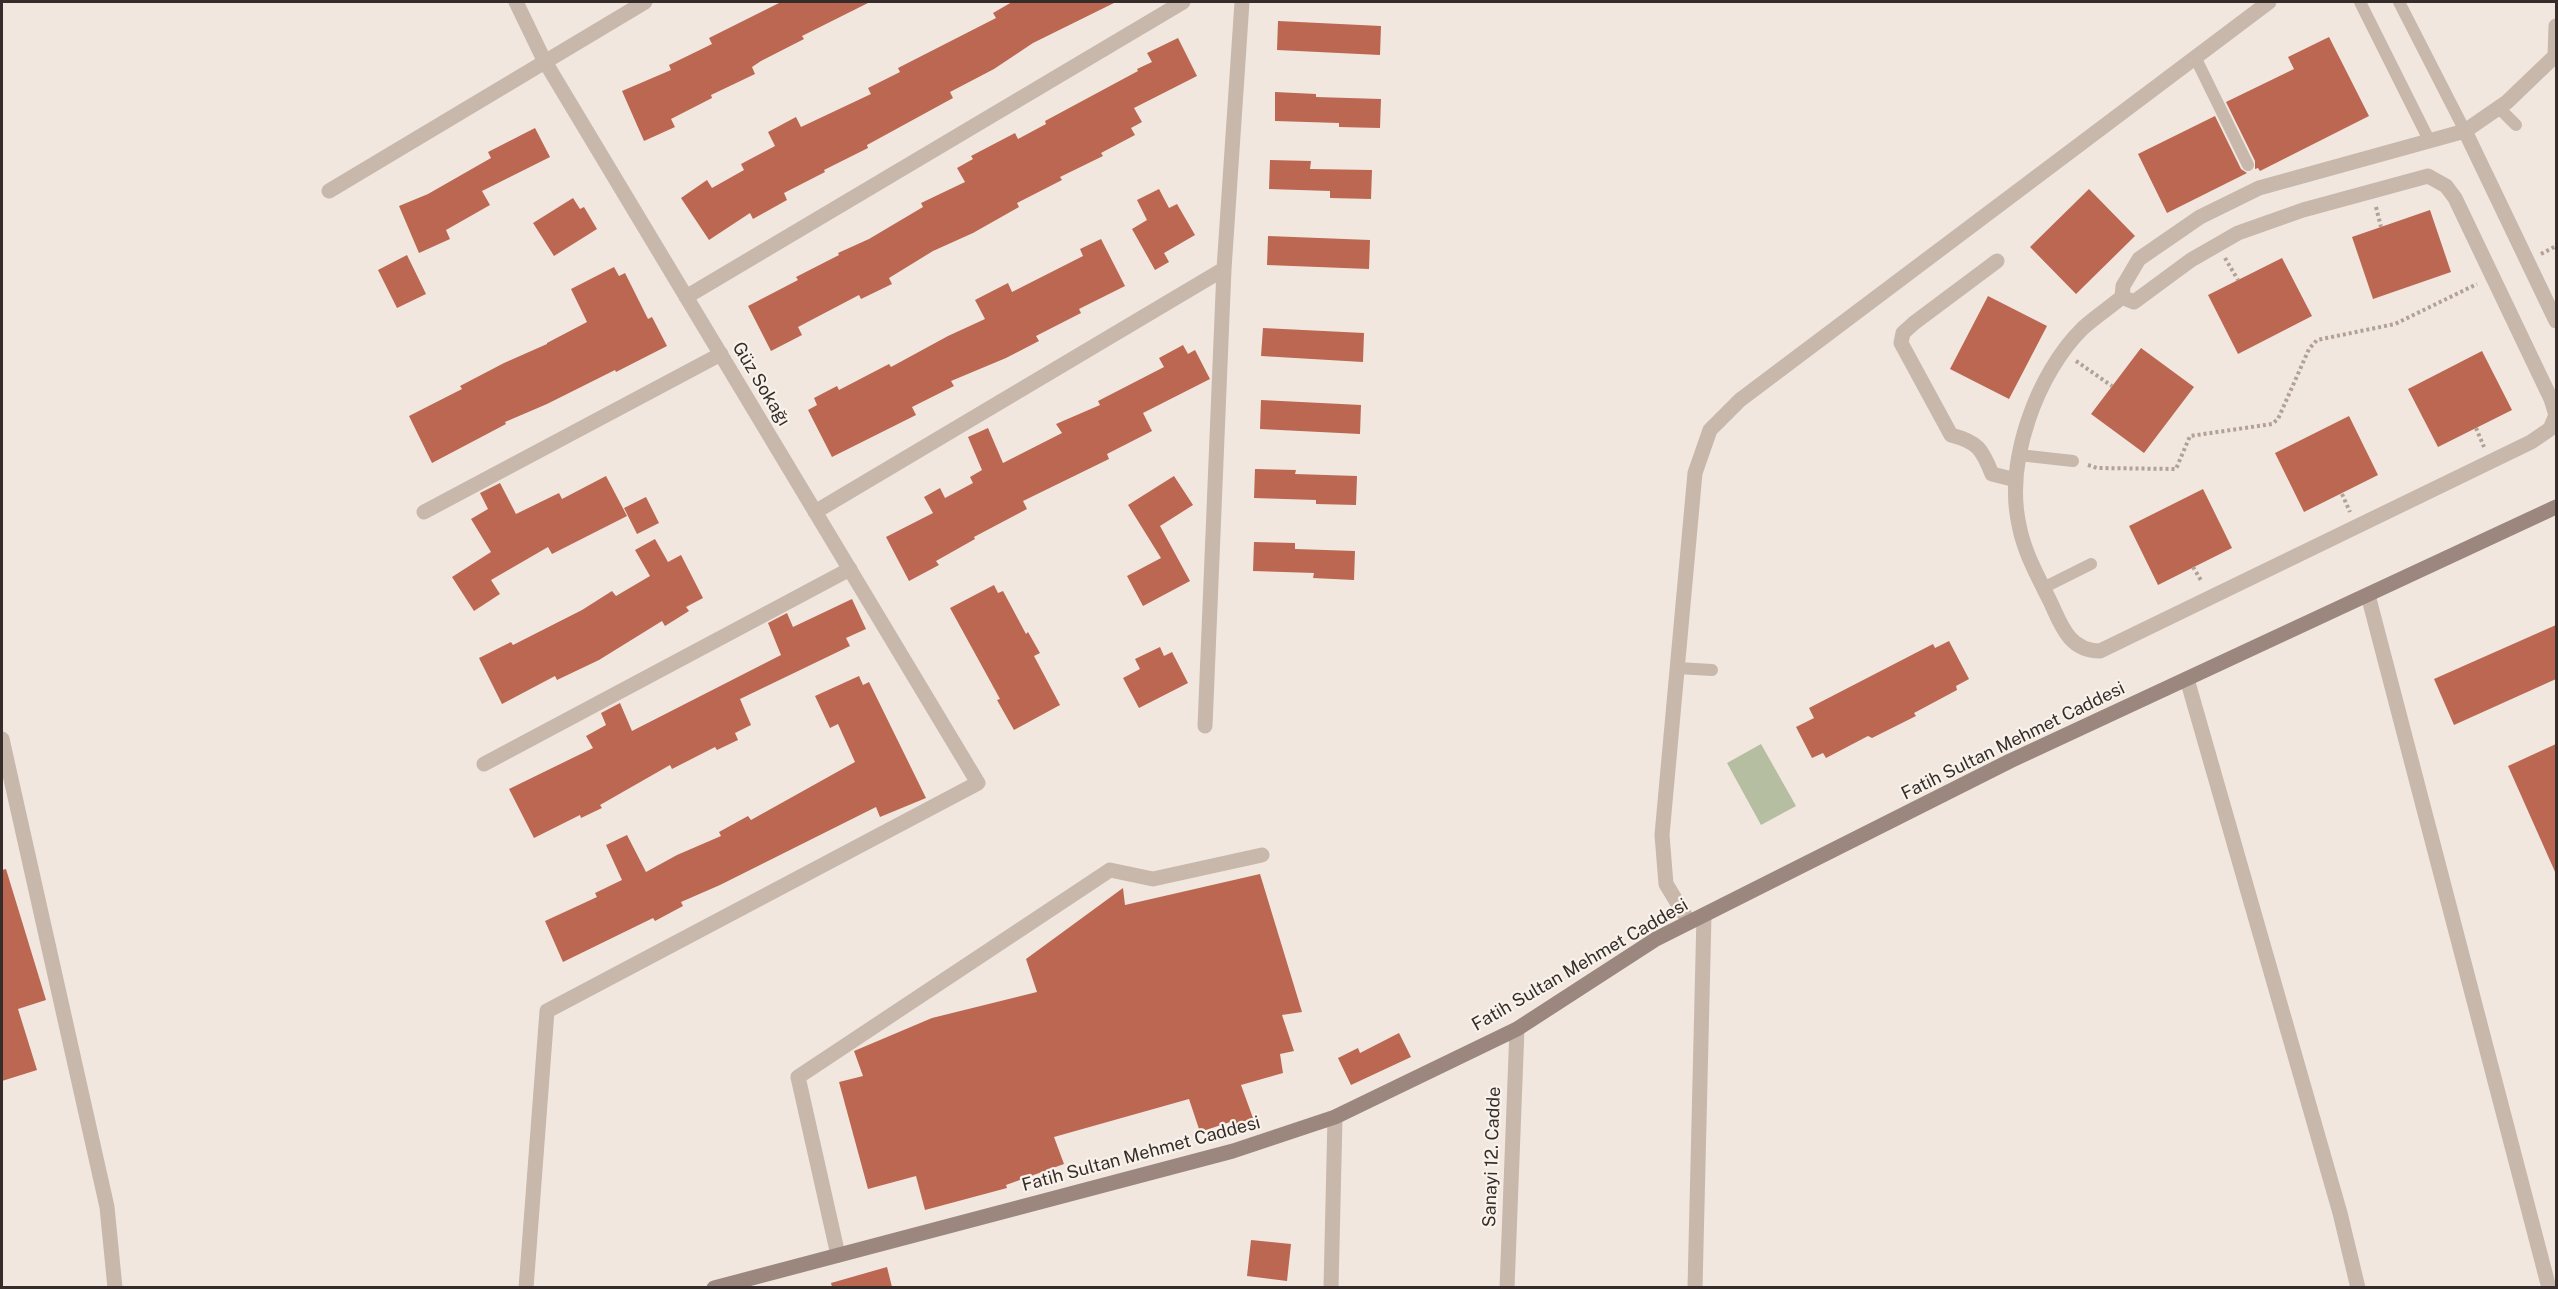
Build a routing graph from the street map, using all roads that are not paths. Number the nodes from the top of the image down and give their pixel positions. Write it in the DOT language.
graph roads {
  1 [pos="516,2"];
  2 [pos="645,2"];
  3 [pos="1183,2"];
  4 [pos="1242,2"];
  5 [pos="2269,2"];
  6 [pos="2360,2"];
  7 [pos="2399,2"];
  8 [pos="2556,26"];
  9 [pos="2556,56"];
  10 [pos="2195,57"];
  11 [pos="544,60"];
  12 [pos="2499,108"];
  13 [pos="2516,125"];
  14 [pos="2465,131"];
  15 [pos="2429,140"];
  16 [pos="2248,165"];
  17 [pos="329,191"];
  18 [pos="1997,261"];
  19 [pos="1224,269"];
  20 [pos="686,297"];
  21 [pos="2122,297"];
  22 [pos="2556,321"];
  23 [pos="721,354"];
  24 [pos="2019,455"];
  25 [pos="2073,461"];
  26 [pos="2016,480"];
  27 [pos="2556,507"];
  28 [pos="424,512"];
  29 [pos="815,512"];
  30 [pos="2091,564"];
  31 [pos="850,569"];
  32 [pos="2043,588"];
  33 [pos="2368,595"];
  34 [pos="1677,668"];
  35 [pos="1712,670"];
  36 [pos="2187,679"];
  37 [pos="1205,726"];
  38 [pos="2,739"];
  39 [pos="484,764"];
  40 [pos="1262,855"];
  41 [pos="1704,915"];
  42 [pos="1689,922"];
  43 [pos="1517,1029"];
  44 [pos="1335,1117"];
  45 [pos="838,1255"];
  46 [pos="115,1287"];
  47 [pos="526,1287"];
  48 [pos="714,1287"];
  49 [pos="1331,1287"];
  50 [pos="1507,1287"];
  51 [pos="1695,1287"];
  52 [pos="2358,1287"];
  53 [pos="2549,1287"];
  1 -- 11 [label="street, Güz Sokağı"];
  2 -- 11 [label="street"];
  3 -- 20 [label="street"];
  4 -- 19 [label="street"];
  5 -- 10 [label="street"];
  6 -- 15 [label="lane"];
  7 -- 14 [label="lane"];
  8 -- 9 [label="street"];
  9 -- 12 [label="street"];
  10 -- 16 [label="lane"];
  10 -- 34 [label="street"];
  11 -- 17 [label="street"];
  11 -- 20 [label="street, Güz Sokağı"];
  12 -- 13 [label="lane"];
  12 -- 14 [label="street"];
  14 -- 15 [label="street"];
  14 -- 22 [label="street"];
  15 -- 21 [label="street"];
  18 -- 26 [label="street"];
  19 -- 29 [label="street"];
  19 -- 37 [label="street"];
  20 -- 23 [label="street, Güz Sokağı"];
  21 -- 24 [label="street"];
  21 -- 32 [label="street"];
  23 -- 28 [label="street"];
  23 -- 29 [label="street, Güz Sokağı"];
  24 -- 25 [label="lane"];
  24 -- 26 [label="street"];
  26 -- 32 [label="street"];
  27 -- 33 [label="main road, Fatih Sultan Mehmet Caddesi"];
  29 -- 31 [label="street, Güz Sokağı"];
  30 -- 32 [label="lane"];
  31 -- 39 [label="street"];
  31 -- 47 [label="street, Güz Sokağı"];
  33 -- 36 [label="main road, Fatih Sultan Mehmet Caddesi"];
  33 -- 53 [label="street"];
  34 -- 35 [label="lane"];
  34 -- 42 [label="street"];
  36 -- 41 [label="main road, Fatih Sultan Mehmet Caddesi"];
  36 -- 52 [label="street"];
  38 -- 46 [label="street"];
  40 -- 45 [label="street"];
  41 -- 42 [label="main road, Fatih Sultan Mehmet Caddesi"];
  41 -- 51 [label="street"];
  42 -- 43 [label="main road, Fatih Sultan Mehmet Caddesi"];
  43 -- 44 [label="main road, Fatih Sultan Mehmet Caddesi"];
  43 -- 50 [label="street, Sanayi 12. Cadde"];
  44 -- 45 [label="main road, Fatih Sultan Mehmet Caddesi"];
  44 -- 49 [label="street"];
  45 -- 48 [label="main road, Fatih Sultan Mehmet Caddesi"];
}
